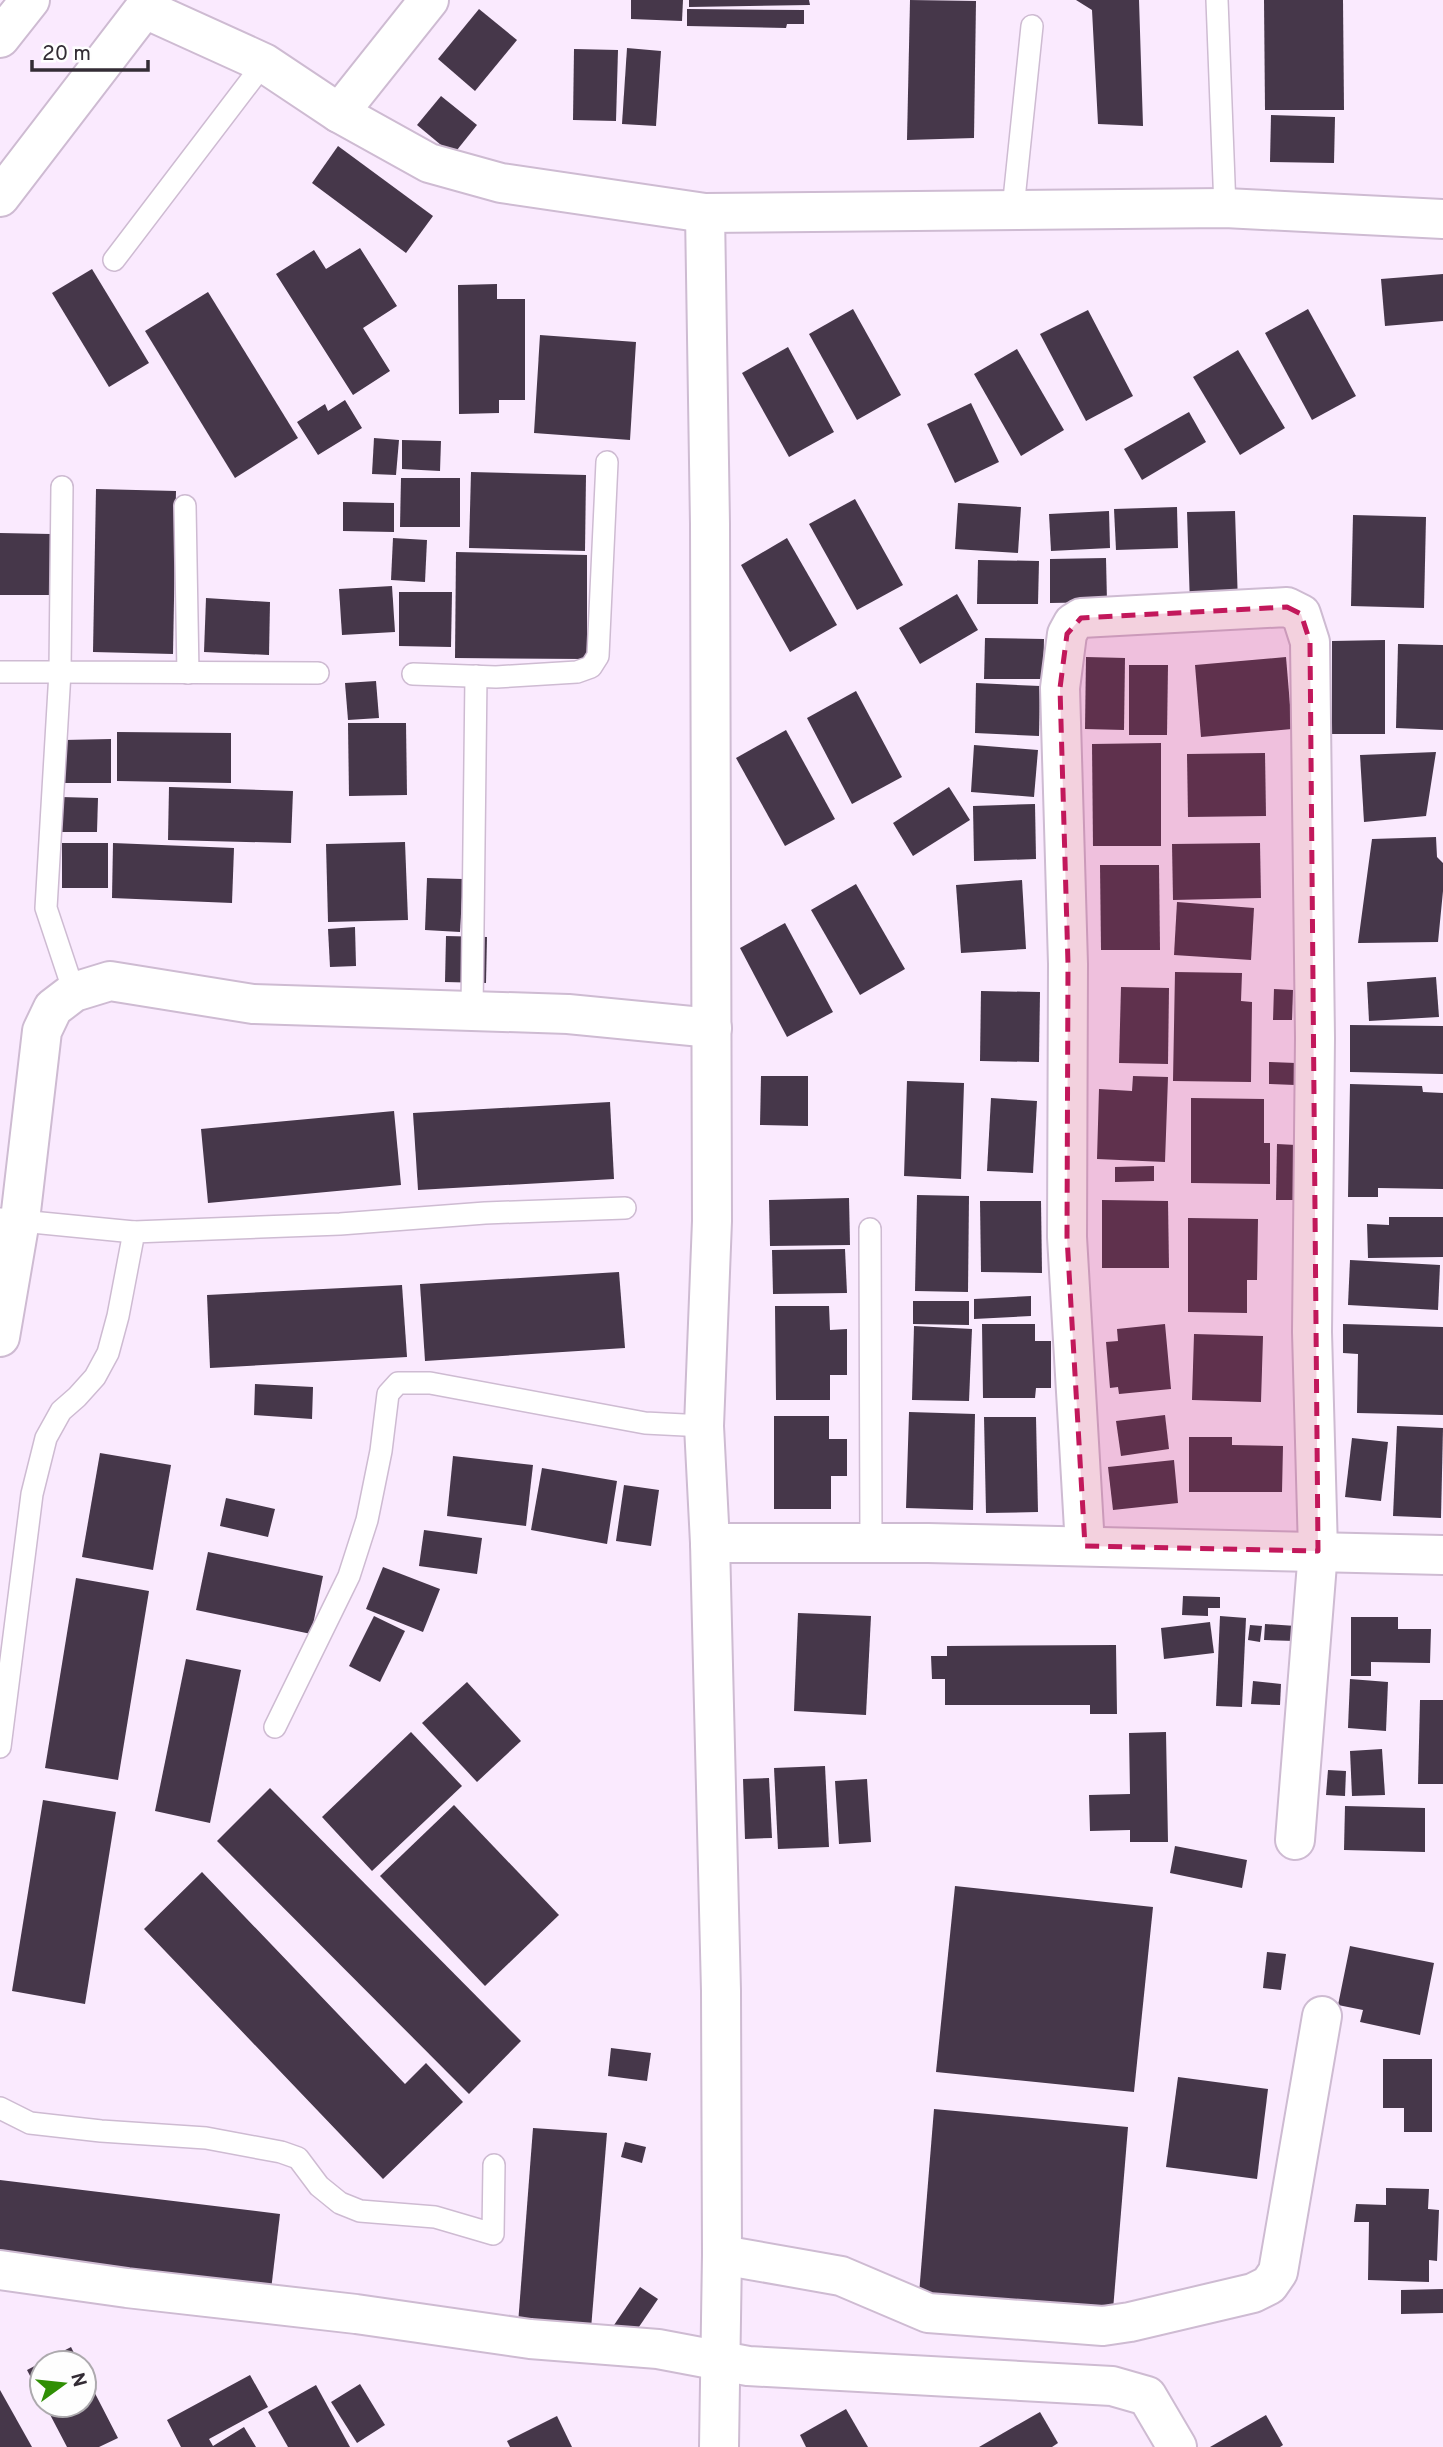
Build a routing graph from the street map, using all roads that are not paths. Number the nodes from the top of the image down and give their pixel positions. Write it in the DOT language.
graph roads {
  1 [pos="30,0"];
  2 [pos="429,0"];
  3 [pos="1217,0"];
  4 [pos="148,4"];
  5 [pos="1032,26"];
  6 [pos="0,38"];
  7 [pos="264,63"];
  8 [pos="339,113"];
  9 [pos="0,197"];
  10 [pos="1225,208"];
  11 [pos="1013,209"];
  12 [pos="705,213"];
  13 [pos="1443,219"];
  14 [pos="114,260"];
  15 [pos="607,462"];
  16 [pos="62,487"];
  17 [pos="185,506"];
  18 [pos="0,672"];
  19 [pos="60,672"];
  20 [pos="188,673"];
  21 [pos="318,673"];
  22 [pos="413,674"];
  23 [pos="476,676"];
  24 [pos="74,992"];
  25 [pos="472,1010"];
  26 [pos="712,1027"];
  27 [pos="625,1208"];
  28 [pos="10,1219"];
  29 [pos="870,1229"];
  30 [pos="134,1232"];
  31 [pos="0,1337"];
  32 [pos="704,1426"];
  33 [pos="710,1543"];
  34 [pos="871,1543"];
  35 [pos="1085,1546"];
  36 [pos="1318,1551"];
  37 [pos="1443,1555"];
  38 [pos="275,1727"];
  39 [pos="0,1747"];
  40 [pos="1295,1840"];
  41 [pos="1322,2016"];
  42 [pos="0,2108"];
  43 [pos="494,2165"];
  44 [pos="722,2255"];
  45 [pos="0,2270"];
  46 [pos="720,2362"];
  47 [pos="719,2447"];
  48 [pos="1177,2447"];
  1 -- 6 [label="street"];
  2 -- 8 [label="street"];
  3 -- 10 [label="lane"];
  4 -- 7 [label="street"];
  4 -- 9 [label="street"];
  5 -- 11 [label="lane"];
  7 -- 8 [label="street"];
  7 -- 14 [label="lane"];
  8 -- 12 [label="street"];
  10 -- 11 [label="street"];
  10 -- 13 [label="street"];
  11 -- 12 [label="street"];
  12 -- 26 [label="street"];
  15 -- 23 [label="lane"];
  16 -- 19 [label="lane"];
  17 -- 20 [label="lane"];
  18 -- 19 [label="lane"];
  19 -- 20 [label="lane"];
  19 -- 24 [label="lane"];
  20 -- 21 [label="lane"];
  22 -- 23 [label="lane"];
  23 -- 25 [label="lane"];
  24 -- 25 [label="street"];
  24 -- 28 [label="street"];
  25 -- 26 [label="street"];
  26 -- 32 [label="street"];
  27 -- 30 [label="lane"];
  28 -- 30 [label="lane"];
  28 -- 31 [label="street"];
  29 -- 34 [label="lane"];
  30 -- 39 [label="lane"];
  32 -- 33 [label="street"];
  32 -- 38 [label="lane"];
  33 -- 34 [label="street"];
  33 -- 44 [label="street"];
  34 -- 35 [label="street"];
  35 -- 36 [label="street"];
  35 -- 36 [label="street"];
  36 -- 37 [label="street"];
  36 -- 40 [label="street"];
  41 -- 44 [label="street"];
  42 -- 43 [label="lane"];
  44 -- 46 [label="street"];
  45 -- 46 [label="street"];
  46 -- 47 [label="street"];
  46 -- 48 [label="street"];
}
